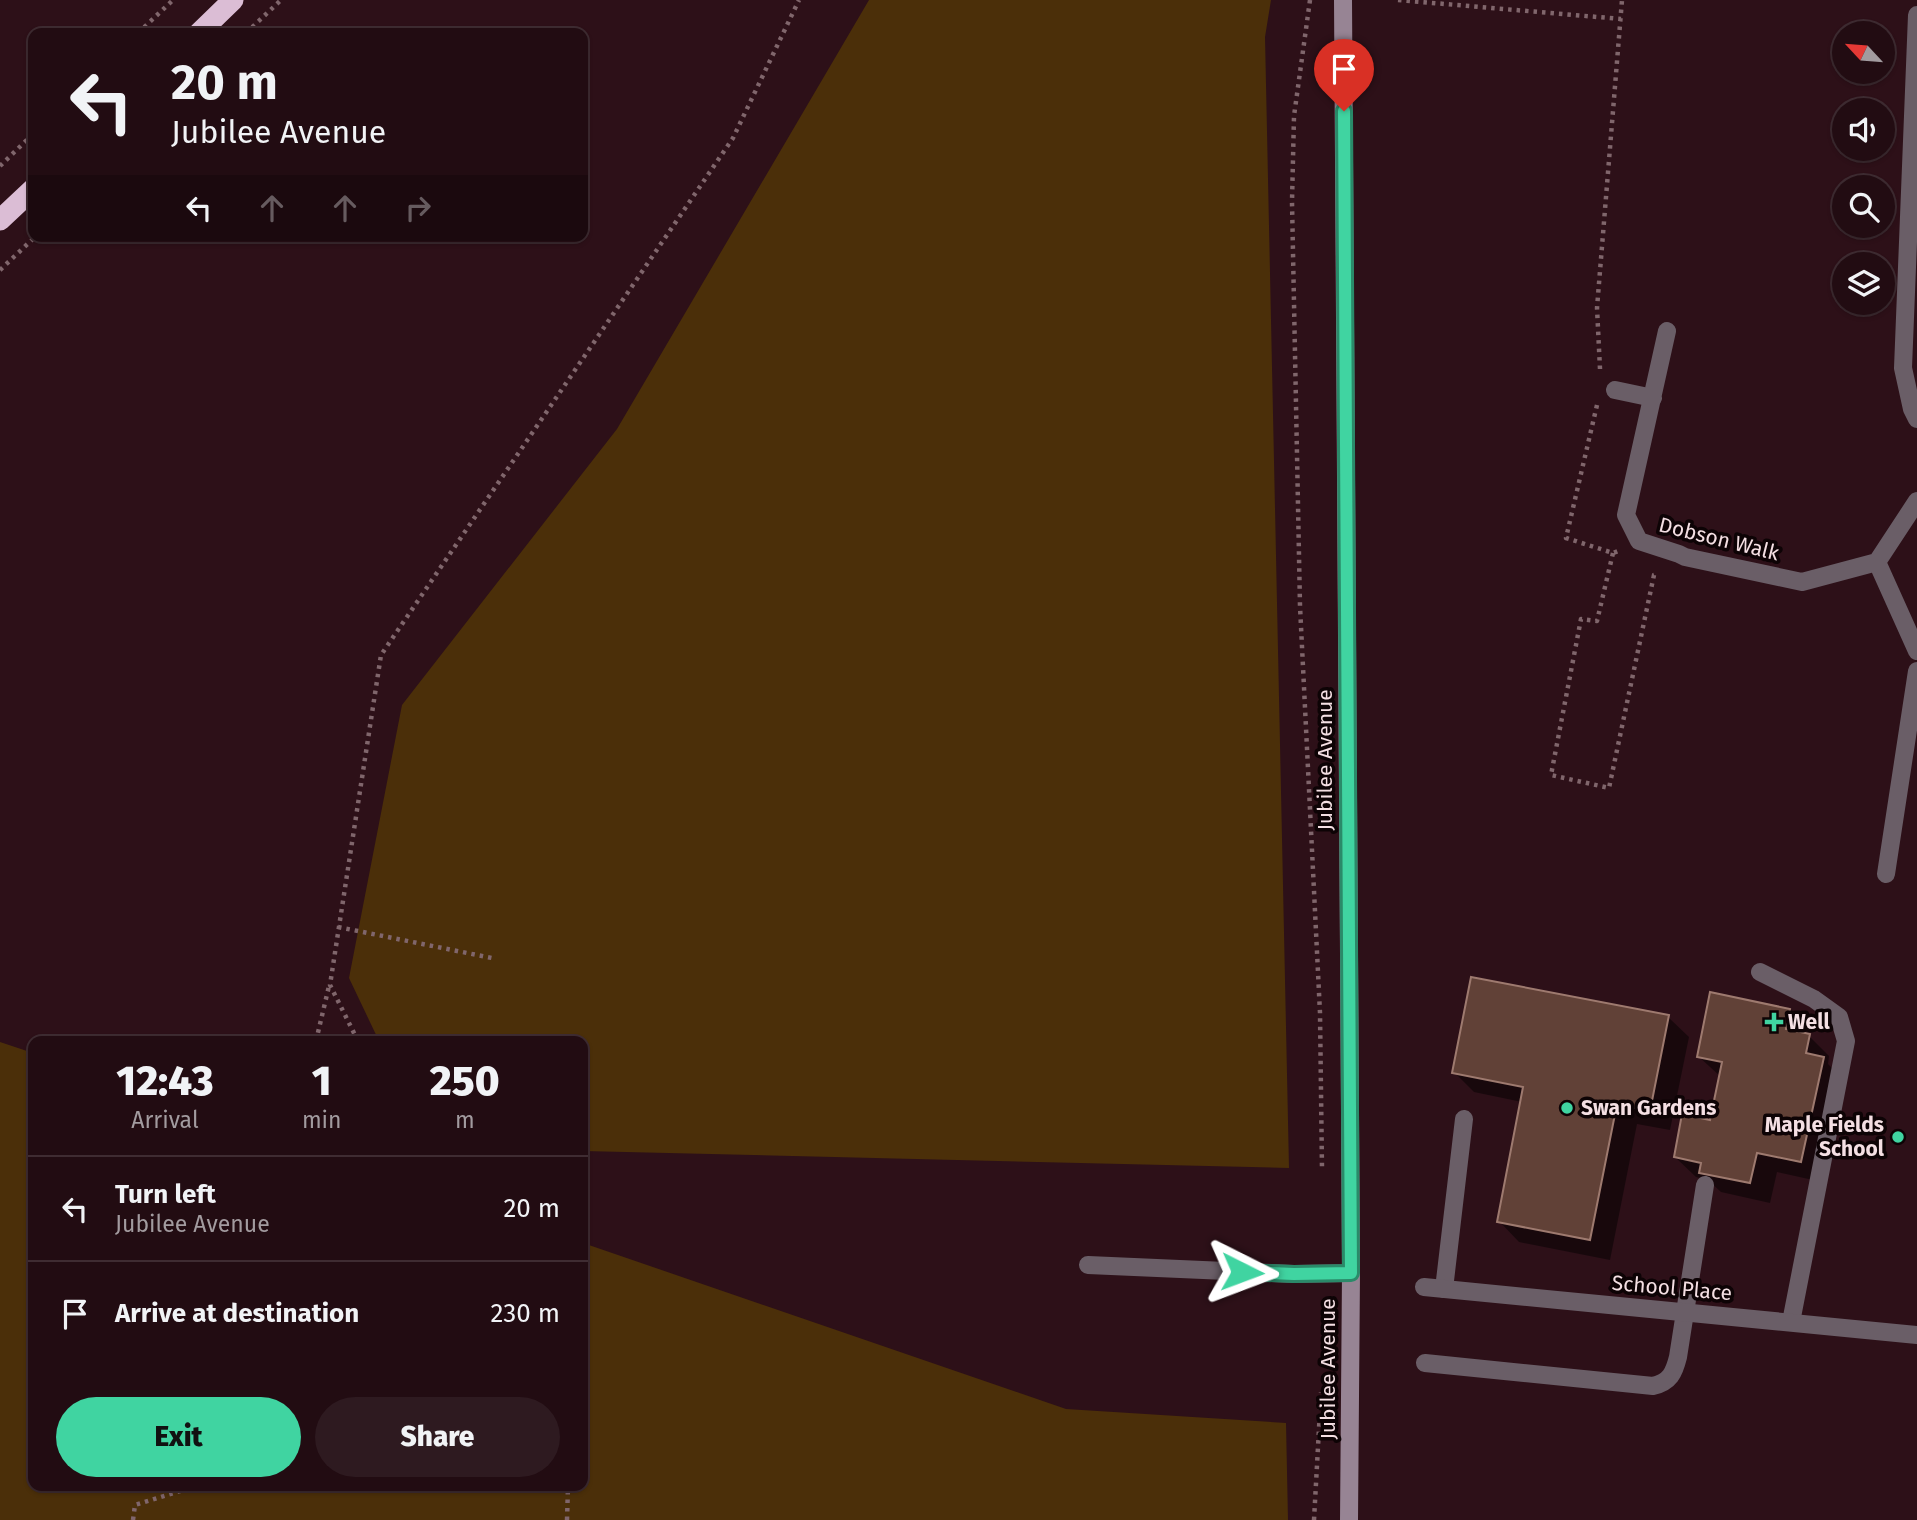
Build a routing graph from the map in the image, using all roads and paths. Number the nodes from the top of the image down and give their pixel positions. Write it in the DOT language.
graph roads {
  1 [pos="173,0"];
  2 [pos="233,0"];
  3 [pos="281,0"];
  4 [pos="799,0"];
  5 [pos="1310,0"];
  6 [pos="1343,0"];
  7 [pos="1398,0"];
  8 [pos="1622,0"];
  9 [pos="1917,15"];
  10 [pos="1621,19"];
  11 [pos="143,28"];
  12 [pos="203,28"];
  13 [pos="251,28"];
  14 [pos="28,139"];
  15 [pos="0,166"];
  16 [pos="28,194"];
  17 [pos="0,219"];
  18 [pos="30,242"];
  19 [pos="0,270"];
  20 [pos="1667,331"];
  21 [pos="1601,373"];
  22 [pos="1615,390"];
  23 [pos="1653,398"];
  24 [pos="1598,399"];
  25 [pos="1917,419"];
  26 [pos="1917,501"];
  27 [pos="1877,562"];
  28 [pos="1654,575"];
  29 [pos="1917,651"];
  30 [pos="1917,671"];
  31 [pos="1886,874"];
  32 [pos="338,927"];
  33 [pos="492,958"];
  34 [pos="1760,972"];
  35 [pos="330,985"];
  36 [pos="317,1036"];
  37 [pos="356,1036"];
  38 [pos="1464,1119"];
  39 [pos="1322,1177"];
  40 [pos="1705,1185"];
  41 [pos="1088,1265"];
  42 [pos="1351,1273"];
  43 [pos="1424,1287"];
  44 [pos="1444,1289"];
  45 [pos="1685,1312"];
  46 [pos="1791,1322"];
  47 [pos="1917,1335"];
  48 [pos="1425,1363"];
  49 [pos="1322,1388"];
  50 [pos="180,1491"];
  51 [pos="568,1491"];
  52 [pos="133,1520"];
  53 [pos="567,1520"];
  54 [pos="1314,1520"];
  55 [pos="1349,1520"];
  1 -- 11 [label="path"];
  2 -- 12 [label="highway"];
  3 -- 13 [label="path"];
  4 -- 32 [label="path"];
  5 -- 39 [label="path"];
  6 -- 42 [label="street, Jubilee Avenue"];
  7 -- 10 [label="path"];
  8 -- 10 [label="path"];
  9 -- 25 [label="street"];
  10 -- 21 [label="path"];
  14 -- 15 [label="path"];
  16 -- 17 [label="highway"];
  18 -- 19 [label="path"];
  20 -- 23 [label="street, Dobson Walk"];
  22 -- 23 [label="street"];
  23 -- 27 [label="street, Dobson Walk"];
  24 -- 28 [label="path"];
  26 -- 27 [label="street"];
  27 -- 29 [label="street"];
  30 -- 31 [label="street"];
  32 -- 33 [label="path"];
  32 -- 35 [label="path"];
  34 -- 46 [label="street"];
  35 -- 36 [label="path"];
  35 -- 37 [label="path"];
  38 -- 44 [label="street"];
  40 -- 45 [label="street"];
  41 -- 42 [label="street"];
  42 -- 55 [label="street, Jubilee Avenue"];
  43 -- 44 [label="street, School Place"];
  44 -- 45 [label="street, School Place"];
  45 -- 46 [label="street, School Place"];
  45 -- 48 [label="street"];
  46 -- 47 [label="street, School Place"];
  49 -- 54 [label="path"];
  50 -- 52 [label="path"];
  51 -- 53 [label="path"];
}
